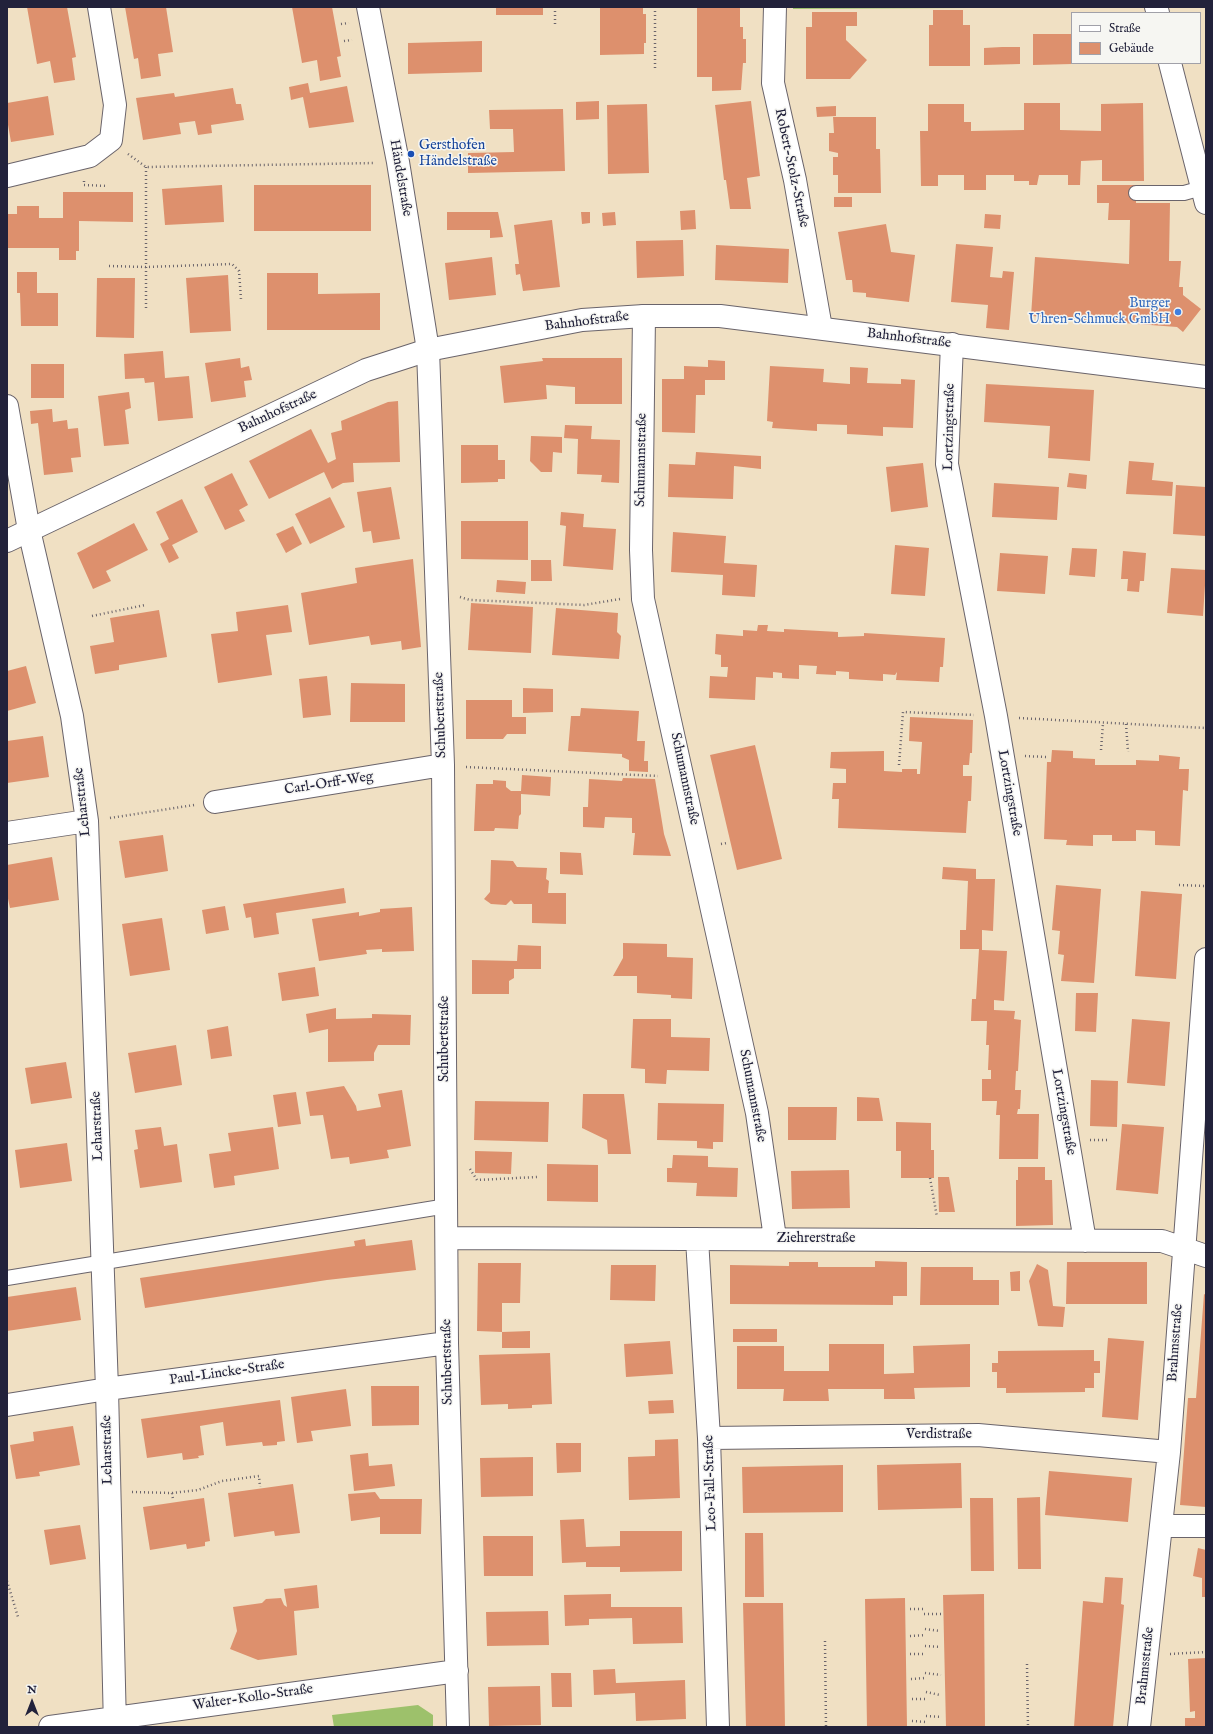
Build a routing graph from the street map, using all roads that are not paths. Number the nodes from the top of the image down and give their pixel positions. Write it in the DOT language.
graph roads {
  1 [pos="99,7"];
  2 [pos="368,7"];
  3 [pos="775,7"];
  4 [pos="1170,64"];
  5 [pos="7,176"];
  6 [pos="1136,193"];
  7 [pos="1204,195"];
  8 [pos="644,316"];
  9 [pos="821,328"];
  10 [pos="952,344"];
  11 [pos="428,350"];
  12 [pos="1206,377"];
  13 [pos="7,406"];
  14 [pos="29,530"];
  15 [pos="7,540"];
  16 [pos="443,766"];
  17 [pos="215,802"];
  18 [pos="87,821"];
  19 [pos="7,833"];
  20 [pos="1206,959"];
  21 [pos="447,1206"];
  22 [pos="447,1238"];
  23 [pos="775,1238"];
  24 [pos="697,1239"];
  25 [pos="1085,1241"];
  26 [pos="1183,1248"];
  27 [pos="1206,1256"];
  28 [pos="102,1263"];
  29 [pos="7,1278"];
  30 [pos="447,1343"];
  31 [pos="107,1389"];
  32 [pos="7,1405"];
  33 [pos="709,1438"];
  34 [pos="1169,1452"];
  35 [pos="1162,1526"];
  36 [pos="1206,1526"];
  37 [pos="457,1671"];
  38 [pos="115,1722"];
  39 [pos="50,1727"];
  40 [pos="458,1727"];
  41 [pos="718,1727"];
  42 [pos="1140,1727"];
  1 -- 5 [label="street"];
  2 -- 11 [label="street, Händelstraße"];
  3 -- 9 [label="street, Robert-Stolz-Straße"];
  4 -- 7 [label="street"];
  6 -- 7 [label="lane"];
  8 -- 9 [label="street, Bahnhofstraße"];
  8 -- 11 [label="street, Bahnhofstraße"];
  8 -- 23 [label="street, Schumannstraße"];
  9 -- 10 [label="street, Bahnhofstraße"];
  10 -- 12 [label="street, Bahnhofstraße"];
  10 -- 25 [label="street, Lortzingstraße"];
  11 -- 14 [label="street, Bahnhofstraße"];
  11 -- 16 [label="street, Schubertstraße"];
  13 -- 14 [label="street, Leharstraße"];
  14 -- 15 [label="street, Bahnhofstraße"];
  14 -- 18 [label="street, Leharstraße"];
  16 -- 17 [label="street, Carl-Orff-Weg"];
  16 -- 21 [label="street, Schubertstraße"];
  18 -- 19 [label="street"];
  18 -- 28 [label="street, Leharstraße"];
  20 -- 26 [label="street, Brahmsstraße"];
  21 -- 22 [label="street, Schubertstraße"];
  21 -- 28 [label="lane"];
  22 -- 24 [label="street, Ziehrerstraße"];
  22 -- 30 [label="street, Schubertstraße"];
  23 -- 24 [label="street, Ziehrerstraße"];
  23 -- 25 [label="street, Ziehrerstraße"];
  24 -- 33 [label="street, Leo-Fall-Straße"];
  25 -- 26 [label="street, Ziehrerstraße"];
  26 -- 27 [label="street, Ziehrerstraße"];
  26 -- 34 [label="street, Brahmsstraße"];
  28 -- 29 [label="lane"];
  28 -- 31 [label="street, Leharstraße"];
  30 -- 31 [label="street, Paul-Lincke-Straße"];
  30 -- 37 [label="street, Schubertstraße"];
  31 -- 32 [label="street, Paul-Lincke-Straße"];
  31 -- 38 [label="street, Leharstraße"];
  33 -- 34 [label="street, Verdistraße"];
  33 -- 41 [label="street, Leo-Fall-Straße"];
  34 -- 35 [label="street, Brahmsstraße"];
  35 -- 36 [label="street"];
  35 -- 42 [label="street, Brahmsstraße"];
  37 -- 38 [label="street, Walter-Kollo-Straße"];
  37 -- 40 [label="street, Schubertstraße"];
  38 -- 39 [label="street, Walter-Kollo-Straße"];
}
